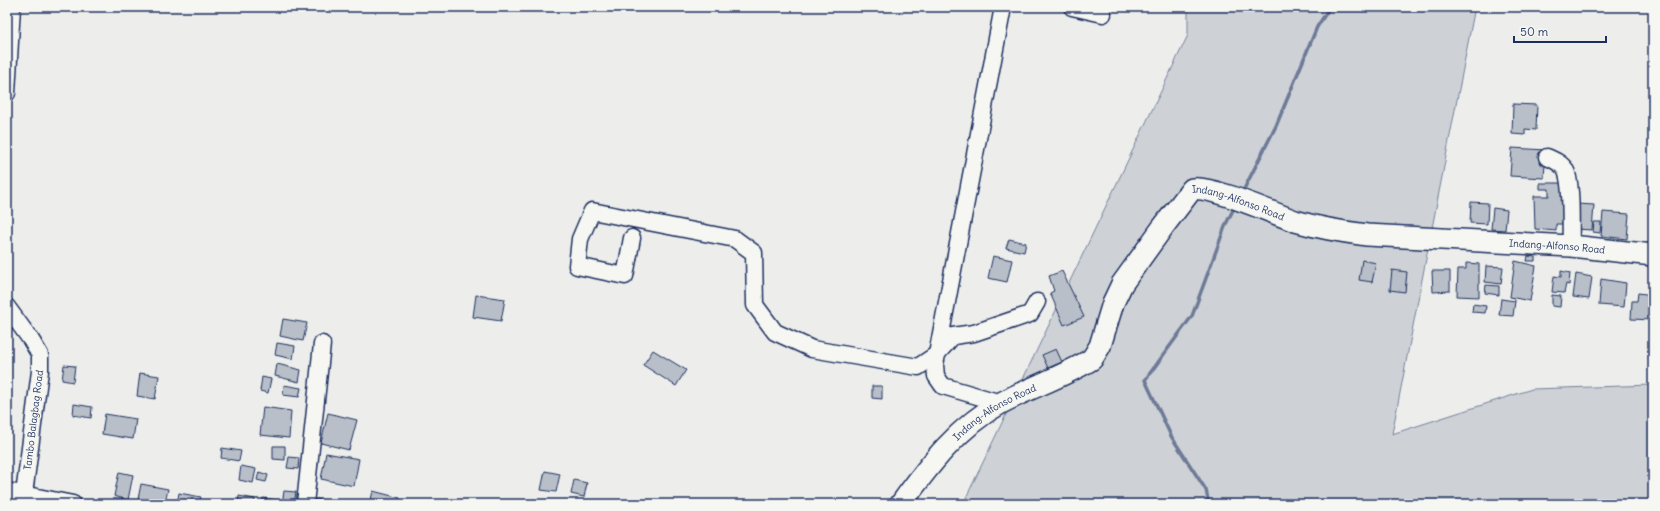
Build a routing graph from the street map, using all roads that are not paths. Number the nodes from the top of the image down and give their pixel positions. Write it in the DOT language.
graph roads {
  1 [pos="12,7"];
  2 [pos="1004,7"];
  3 [pos="1072,7"];
  4 [pos="1103,14"];
  5 [pos="7,93"];
  6 [pos="1547,157"];
  7 [pos="632,238"];
  8 [pos="1571,246"];
  9 [pos="1653,255"];
  10 [pos="1037,302"];
  11 [pos="7,307"];
  12 [pos="322,344"];
  13 [pos="936,355"];
  14 [pos="1001,403"];
  15 [pos="7,491"];
  16 [pos="24,494"];
  17 [pos="74,504"];
  18 [pos="305,504"];
  19 [pos="902,504"];
  1 -- 5 [label="street"];
  2 -- 13 [label="street"];
  3 -- 4 [label="street"];
  6 -- 8 [label="street"];
  7 -- 13 [label="street"];
  8 -- 9 [label="main road, Indang-Alfonso Road"];
  8 -- 14 [label="main road, Indang-Alfonso Road"];
  10 -- 13 [label="street"];
  11 -- 16 [label="street, Tambo Balagbag Road"];
  12 -- 18 [label="street"];
  13 -- 14 [label="street"];
  14 -- 19 [label="main road, Indang-Alfonso Road"];
  15 -- 16 [label="street"];
  16 -- 17 [label="street"];
}
